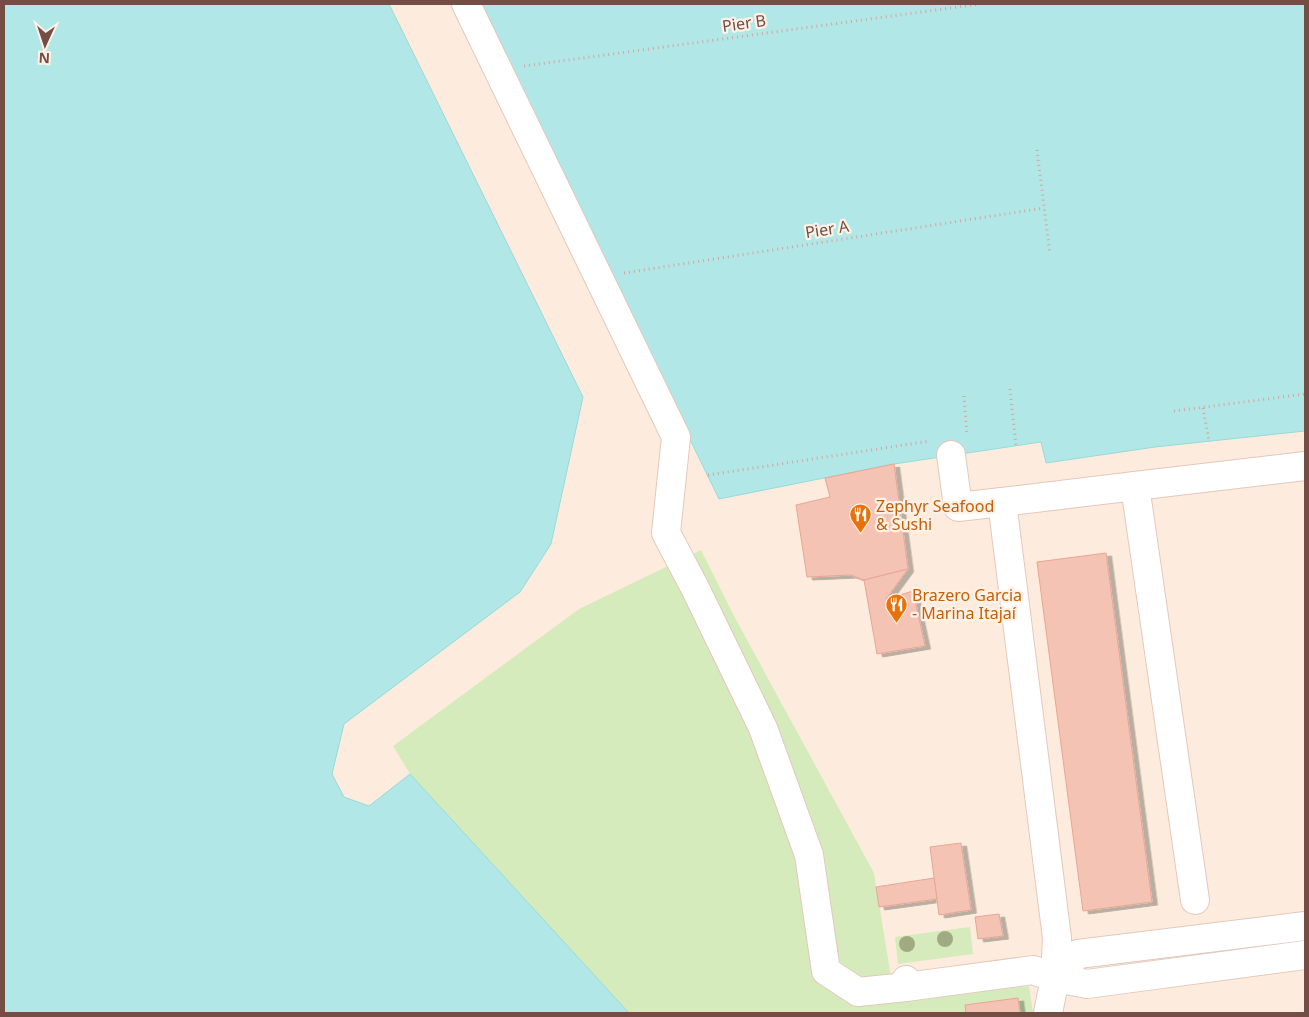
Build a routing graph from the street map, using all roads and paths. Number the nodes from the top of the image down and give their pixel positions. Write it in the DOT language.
graph roads {
  1 [pos="466,4"];
  2 [pos="980,4"];
  3 [pos="520,67"];
  4 [pos="1037,150"];
  5 [pos="1044,208"];
  6 [pos="1050,254"];
  7 [pos="623,273"];
  8 [pos="1010,389"];
  9 [pos="1305,394"];
  10 [pos="964,396"];
  11 [pos="1203,408"];
  12 [pos="1174,411"];
  13 [pos="1209,441"];
  14 [pos="1016,446"];
  15 [pos="950,447"];
  16 [pos="1305,466"];
  17 [pos="708,476"];
  18 [pos="1135,486"];
  19 [pos="1002,502"];
  20 [pos="1195,900"];
  21 [pos="1305,926"];
  22 [pos="1305,956"];
  23 [pos="1055,978"];
  24 [pos="1048,1013"];
  1 -- 23 [label="lane"];
  2 -- 3 [label="path, Pier B"];
  4 -- 5 [label="path"];
  5 -- 6 [label="path"];
  5 -- 7 [label="path, Pier A"];
  8 -- 14 [label="path"];
  9 -- 11 [label="path"];
  10 -- 15 [label="path"];
  11 -- 12 [label="path"];
  11 -- 13 [label="path"];
  15 -- 17 [label="path"];
  15 -- 19 [label="lane"];
  16 -- 18 [label="lane"];
  18 -- 19 [label="lane"];
  18 -- 20 [label="lane"];
  19 -- 23 [label="lane"];
  21 -- 23 [label="lane"];
  22 -- 23 [label="lane"];
  23 -- 24 [label="lane"];
}
